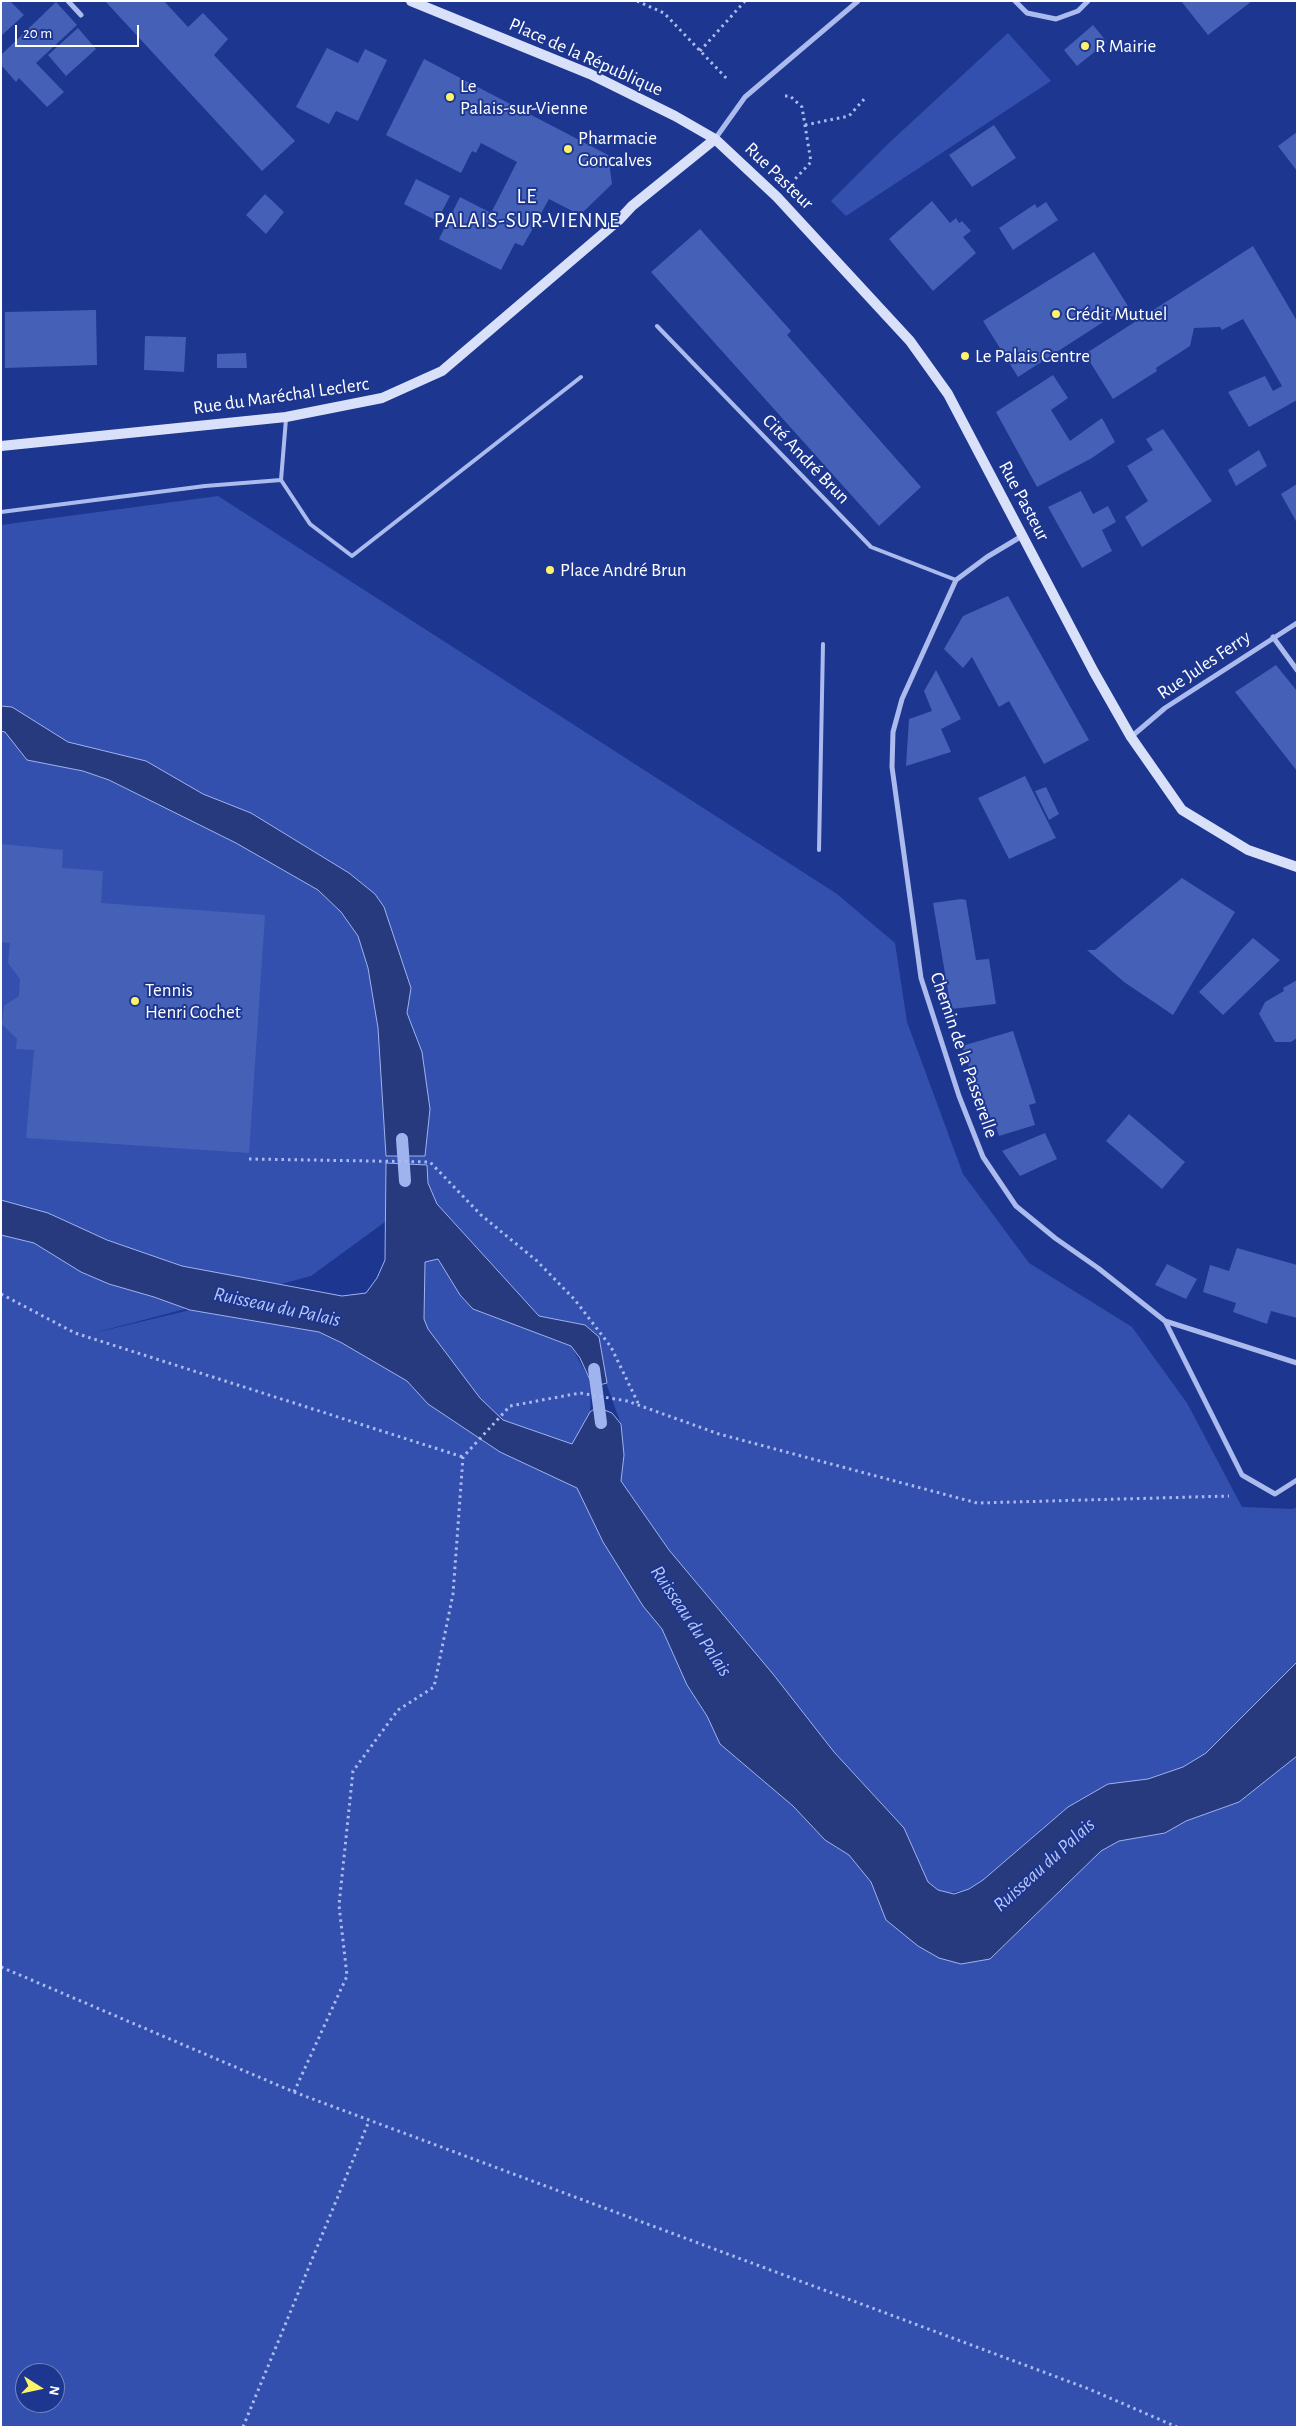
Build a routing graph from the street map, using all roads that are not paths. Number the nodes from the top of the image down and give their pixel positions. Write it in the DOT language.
graph roads {
  1 [pos="68,1"];
  2 [pos="411,1"];
  3 [pos="858,1"];
  4 [pos="1015,1"];
  5 [pos="1088,1"];
  6 [pos="81,14"];
  7 [pos="715,140"];
  8 [pos="657,326"];
  9 [pos="581,376"];
  10 [pos="286,417"];
  11 [pos="1,446"];
  12 [pos="281,480"];
  13 [pos="1,512"];
  14 [pos="1022,536"];
  15 [pos="956,580"];
  16 [pos="1297,623"];
  17 [pos="1273,637"];
  18 [pos="823,644"];
  19 [pos="1297,670"];
  20 [pos="1131,737"];
  21 [pos="819,850"];
  22 [pos="1297,867"];
  23 [pos="1165,1321"];
  24 [pos="1297,1364"];
  25 [pos="1297,1480"];
  1 -- 6 [label="street"];
  2 -- 7 [label="main road, Place de la République"];
  3 -- 7 [label="street"];
  4 -- 5 [label="street"];
  7 -- 10 [label="main road, Rue du Maréchal Leclerc"];
  7 -- 14 [label="main road, Rue Pasteur"];
  8 -- 15 [label="lane, Cité André Brun"];
  9 -- 12 [label="lane"];
  10 -- 11 [label="main road, Rue du Maréchal Leclerc"];
  10 -- 12 [label="lane"];
  12 -- 13 [label="lane"];
  14 -- 15 [label="street, Chemin de la Passerelle"];
  14 -- 20 [label="main road, Rue Pasteur"];
  15 -- 23 [label="street, Chemin de la Passerelle"];
  16 -- 17 [label="street, Rue Jules Ferry"];
  17 -- 19 [label="street"];
  17 -- 20 [label="street, Rue Jules Ferry"];
  18 -- 21 [label="lane"];
  20 -- 22 [label="main road, Rue Pasteur"];
  23 -- 24 [label="street, Chemin de la Passerelle"];
  23 -- 25 [label="street"];
}
